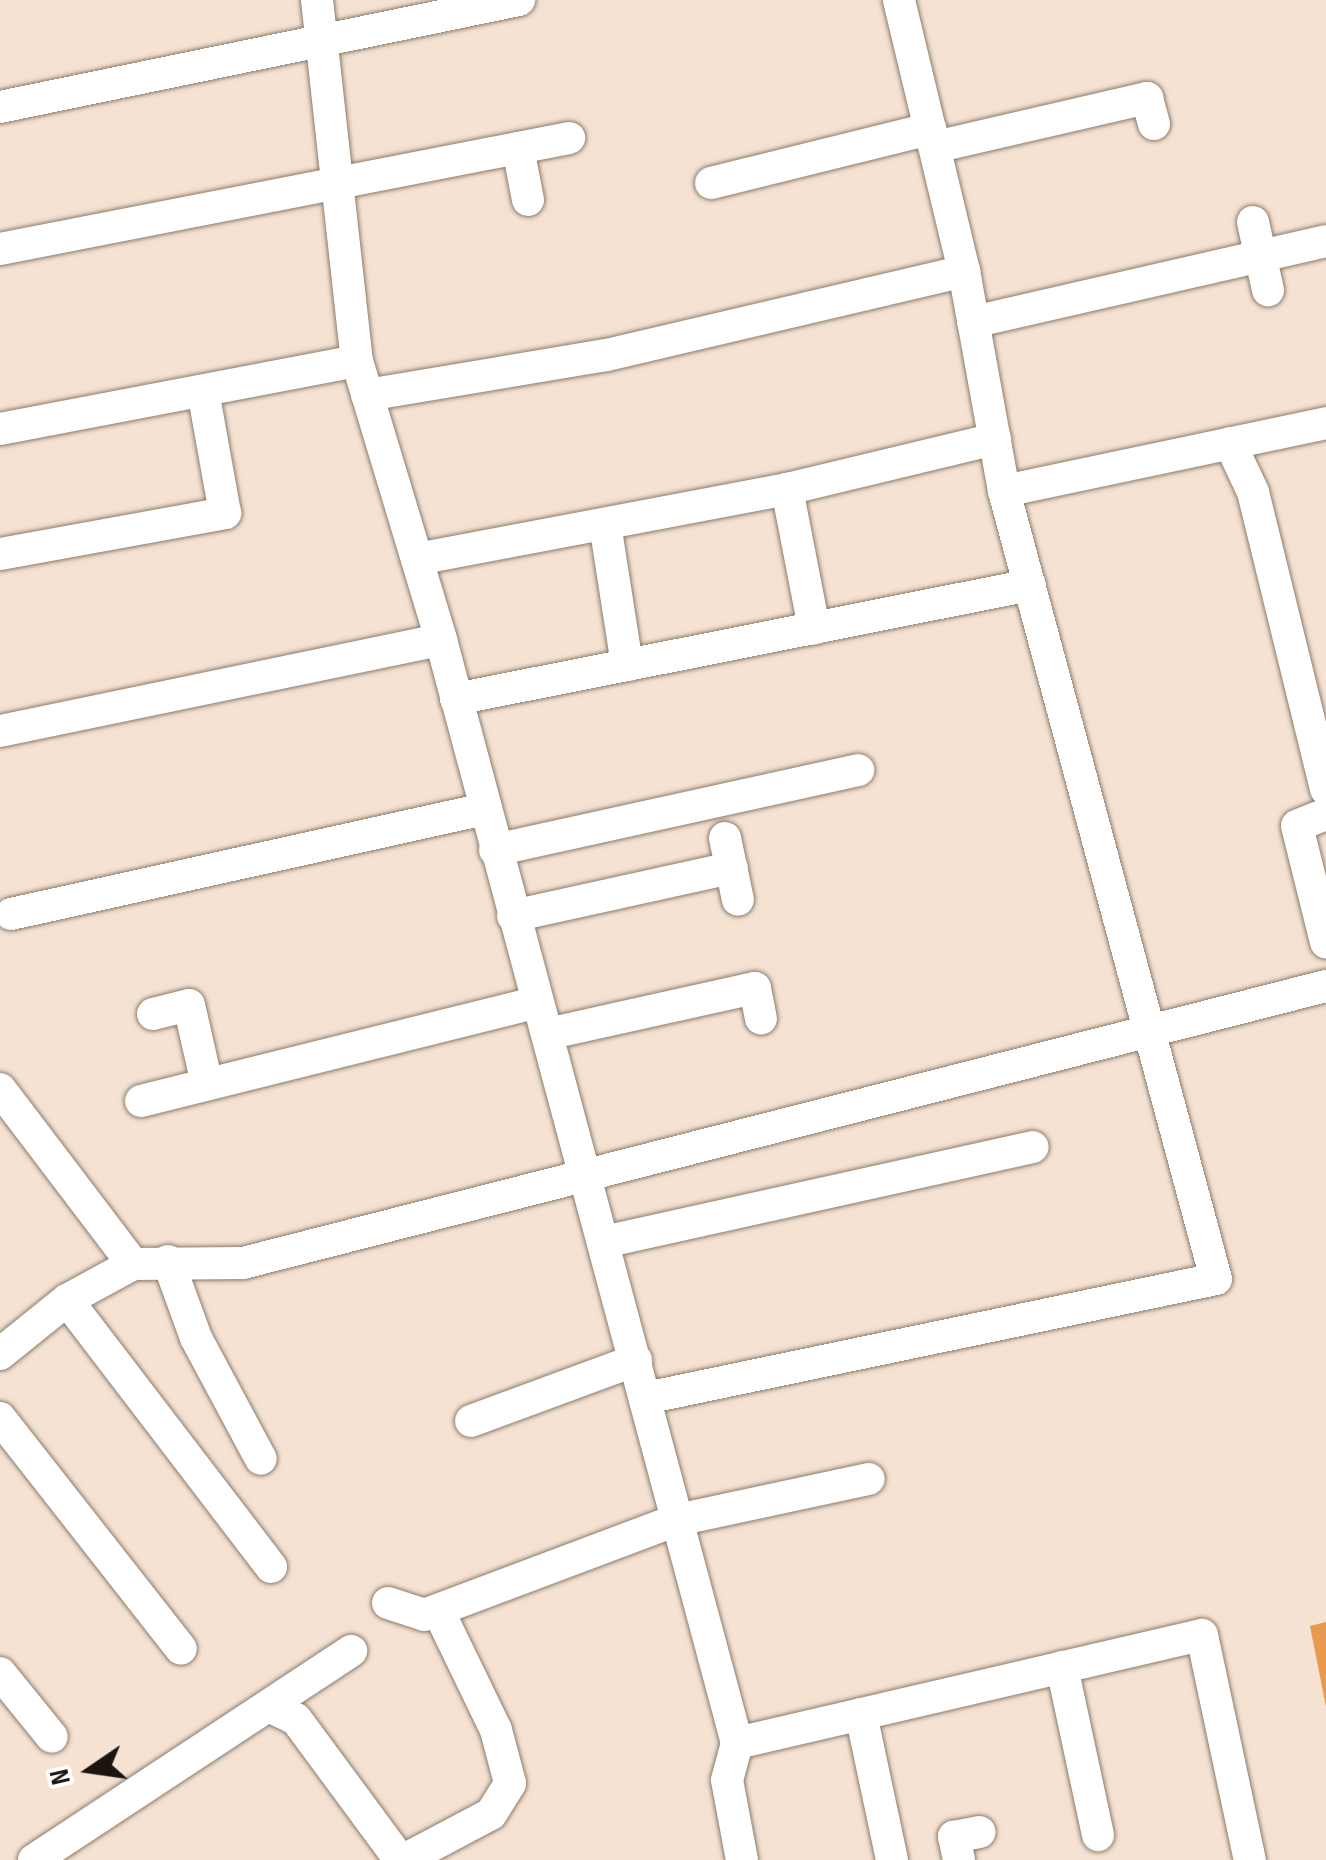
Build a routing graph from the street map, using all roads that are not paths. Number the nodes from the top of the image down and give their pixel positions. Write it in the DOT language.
graph roads {
  1 [pos="317,0"];
  2 [pos="519,0"];
  3 [pos="899,0"];
  4 [pos="460,6"];
  5 [pos="327,42"];
  6 [pos="0,107"];
  7 [pos="1154,124"];
  8 [pos="569,138"];
  9 [pos="932,138"];
  10 [pos="518,148"];
  11 [pos="711,182"];
  12 [pos="338,184"];
  13 [pos="528,200"];
  14 [pos="1253,222"];
  15 [pos="1326,241"];
  16 [pos="0,249"];
  17 [pos="1260,256"];
  18 [pos="964,271"];
  19 [pos="1268,290"];
  20 [pos="973,322"];
  21 [pos="357,361"];
  22 [pos="202,391"];
  23 [pos="367,395"];
  24 [pos="1326,423"];
  25 [pos="0,429"];
  26 [pos="995,439"];
  27 [pos="1230,443"];
  28 [pos="787,489"];
  29 [pos="1004,491"];
  30 [pos="605,524"];
  31 [pos="0,554"];
  32 [pos="416,559"];
  33 [pos="1030,586"];
  34 [pos="814,628"];
  35 [pos="441,640"];
  36 [pos="626,665"];
  37 [pos="456,698"];
  38 [pos="0,731"];
  39 [pos="858,770"];
  40 [pos="1326,789"];
  41 [pos="483,810"];
  42 [pos="1326,814"];
  43 [pos="495,850"];
  44 [pos="732,868"];
  45 [pos="12,914"];
  46 [pos="513,916"];
  47 [pos="1326,942"];
  48 [pos="1326,986"];
  49 [pos="538,1002"];
  50 [pos="153,1014"];
  51 [pos="762,1018"];
  52 [pos="1153,1028"];
  53 [pos="547,1034"];
  54 [pos="207,1084"];
  55 [pos="0,1089"];
  56 [pos="140,1101"];
  57 [pos="1033,1147"];
  58 [pos="586,1173"];
  59 [pos="604,1242"];
  60 [pos="168,1261"];
  61 [pos="133,1264"];
  62 [pos="67,1300"];
  63 [pos="0,1354"];
  64 [pos="636,1360"];
  65 [pos="646,1398"];
  66 [pos="0,1418"];
  67 [pos="471,1421"];
  68 [pos="261,1459"];
  69 [pos="869,1479"];
  70 [pos="678,1520"];
  71 [pos="271,1568"];
  72 [pos="388,1602"];
  73 [pos="438,1610"];
  74 [pos="181,1649"];
  75 [pos="350,1651"];
  76 [pos="1062,1668"];
  77 [pos="0,1673"];
  78 [pos="273,1708"];
  79 [pos="861,1714"];
  80 [pos="52,1738"];
  81 [pos="737,1742"];
  82 [pos="980,1832"];
  83 [pos="1098,1834"];
  84 [pos="34,1860"];
  85 [pos="402,1860"];
  86 [pos="742,1860"];
  87 [pos="892,1860"];
  88 [pos="959,1860"];
  89 [pos="1250,1860"];
  1 -- 5 [label="street"];
  2 -- 4 [label="street"];
  3 -- 9 [label="street"];
  4 -- 5 [label="street"];
  5 -- 6 [label="street"];
  5 -- 12 [label="street"];
  7 -- 9 [label="street"];
  8 -- 10 [label="street"];
  9 -- 11 [label="street"];
  9 -- 18 [label="street"];
  10 -- 12 [label="street"];
  10 -- 13 [label="street"];
  12 -- 16 [label="street"];
  12 -- 21 [label="street"];
  14 -- 17 [label="street"];
  15 -- 17 [label="street"];
  17 -- 19 [label="street"];
  17 -- 20 [label="street"];
  18 -- 20 [label="street"];
  18 -- 23 [label="street"];
  20 -- 26 [label="street"];
  21 -- 22 [label="street"];
  21 -- 23 [label="street"];
  22 -- 25 [label="street"];
  22 -- 31 [label="street"];
  23 -- 32 [label="street"];
  24 -- 27 [label="street"];
  26 -- 28 [label="street"];
  26 -- 29 [label="street"];
  27 -- 29 [label="street"];
  27 -- 40 [label="street"];
  28 -- 30 [label="street"];
  28 -- 34 [label="street"];
  29 -- 33 [label="street"];
  30 -- 32 [label="street"];
  30 -- 36 [label="street"];
  32 -- 35 [label="street"];
  33 -- 34 [label="street"];
  33 -- 52 [label="street"];
  34 -- 36 [label="street"];
  35 -- 37 [label="street"];
  35 -- 38 [label="street"];
  36 -- 37 [label="street"];
  37 -- 41 [label="street"];
  39 -- 43 [label="street"];
  41 -- 43 [label="street"];
  41 -- 45 [label="street"];
  42 -- 47 [label="street"];
  43 -- 46 [label="street"];
  44 -- 46 [label="street"];
  46 -- 49 [label="street"];
  48 -- 52 [label="street"];
  49 -- 53 [label="street"];
  49 -- 54 [label="street"];
  50 -- 54 [label="street"];
  51 -- 53 [label="street"];
  52 -- 58 [label="street"];
  52 -- 65 [label="street"];
  53 -- 58 [label="street"];
  54 -- 56 [label="street"];
  55 -- 61 [label="street"];
  57 -- 59 [label="street"];
  58 -- 59 [label="street"];
  58 -- 60 [label="street"];
  59 -- 64 [label="street"];
  60 -- 61 [label="street"];
  60 -- 68 [label="street"];
  61 -- 62 [label="street"];
  62 -- 63 [label="street"];
  62 -- 71 [label="street"];
  64 -- 65 [label="street"];
  64 -- 67 [label="street"];
  65 -- 70 [label="street"];
  66 -- 74 [label="street"];
  69 -- 70 [label="street"];
  70 -- 73 [label="street"];
  70 -- 81 [label="street"];
  72 -- 73 [label="street"];
  73 -- 85 [label="street"];
  75 -- 78 [label="street"];
  76 -- 79 [label="street"];
  76 -- 83 [label="street"];
  76 -- 89 [label="street"];
  77 -- 80 [label="street"];
  78 -- 84 [label="street"];
  78 -- 85 [label="street"];
  79 -- 81 [label="street"];
  79 -- 87 [label="street"];
  81 -- 86 [label="street"];
  82 -- 88 [label="street"];
}
